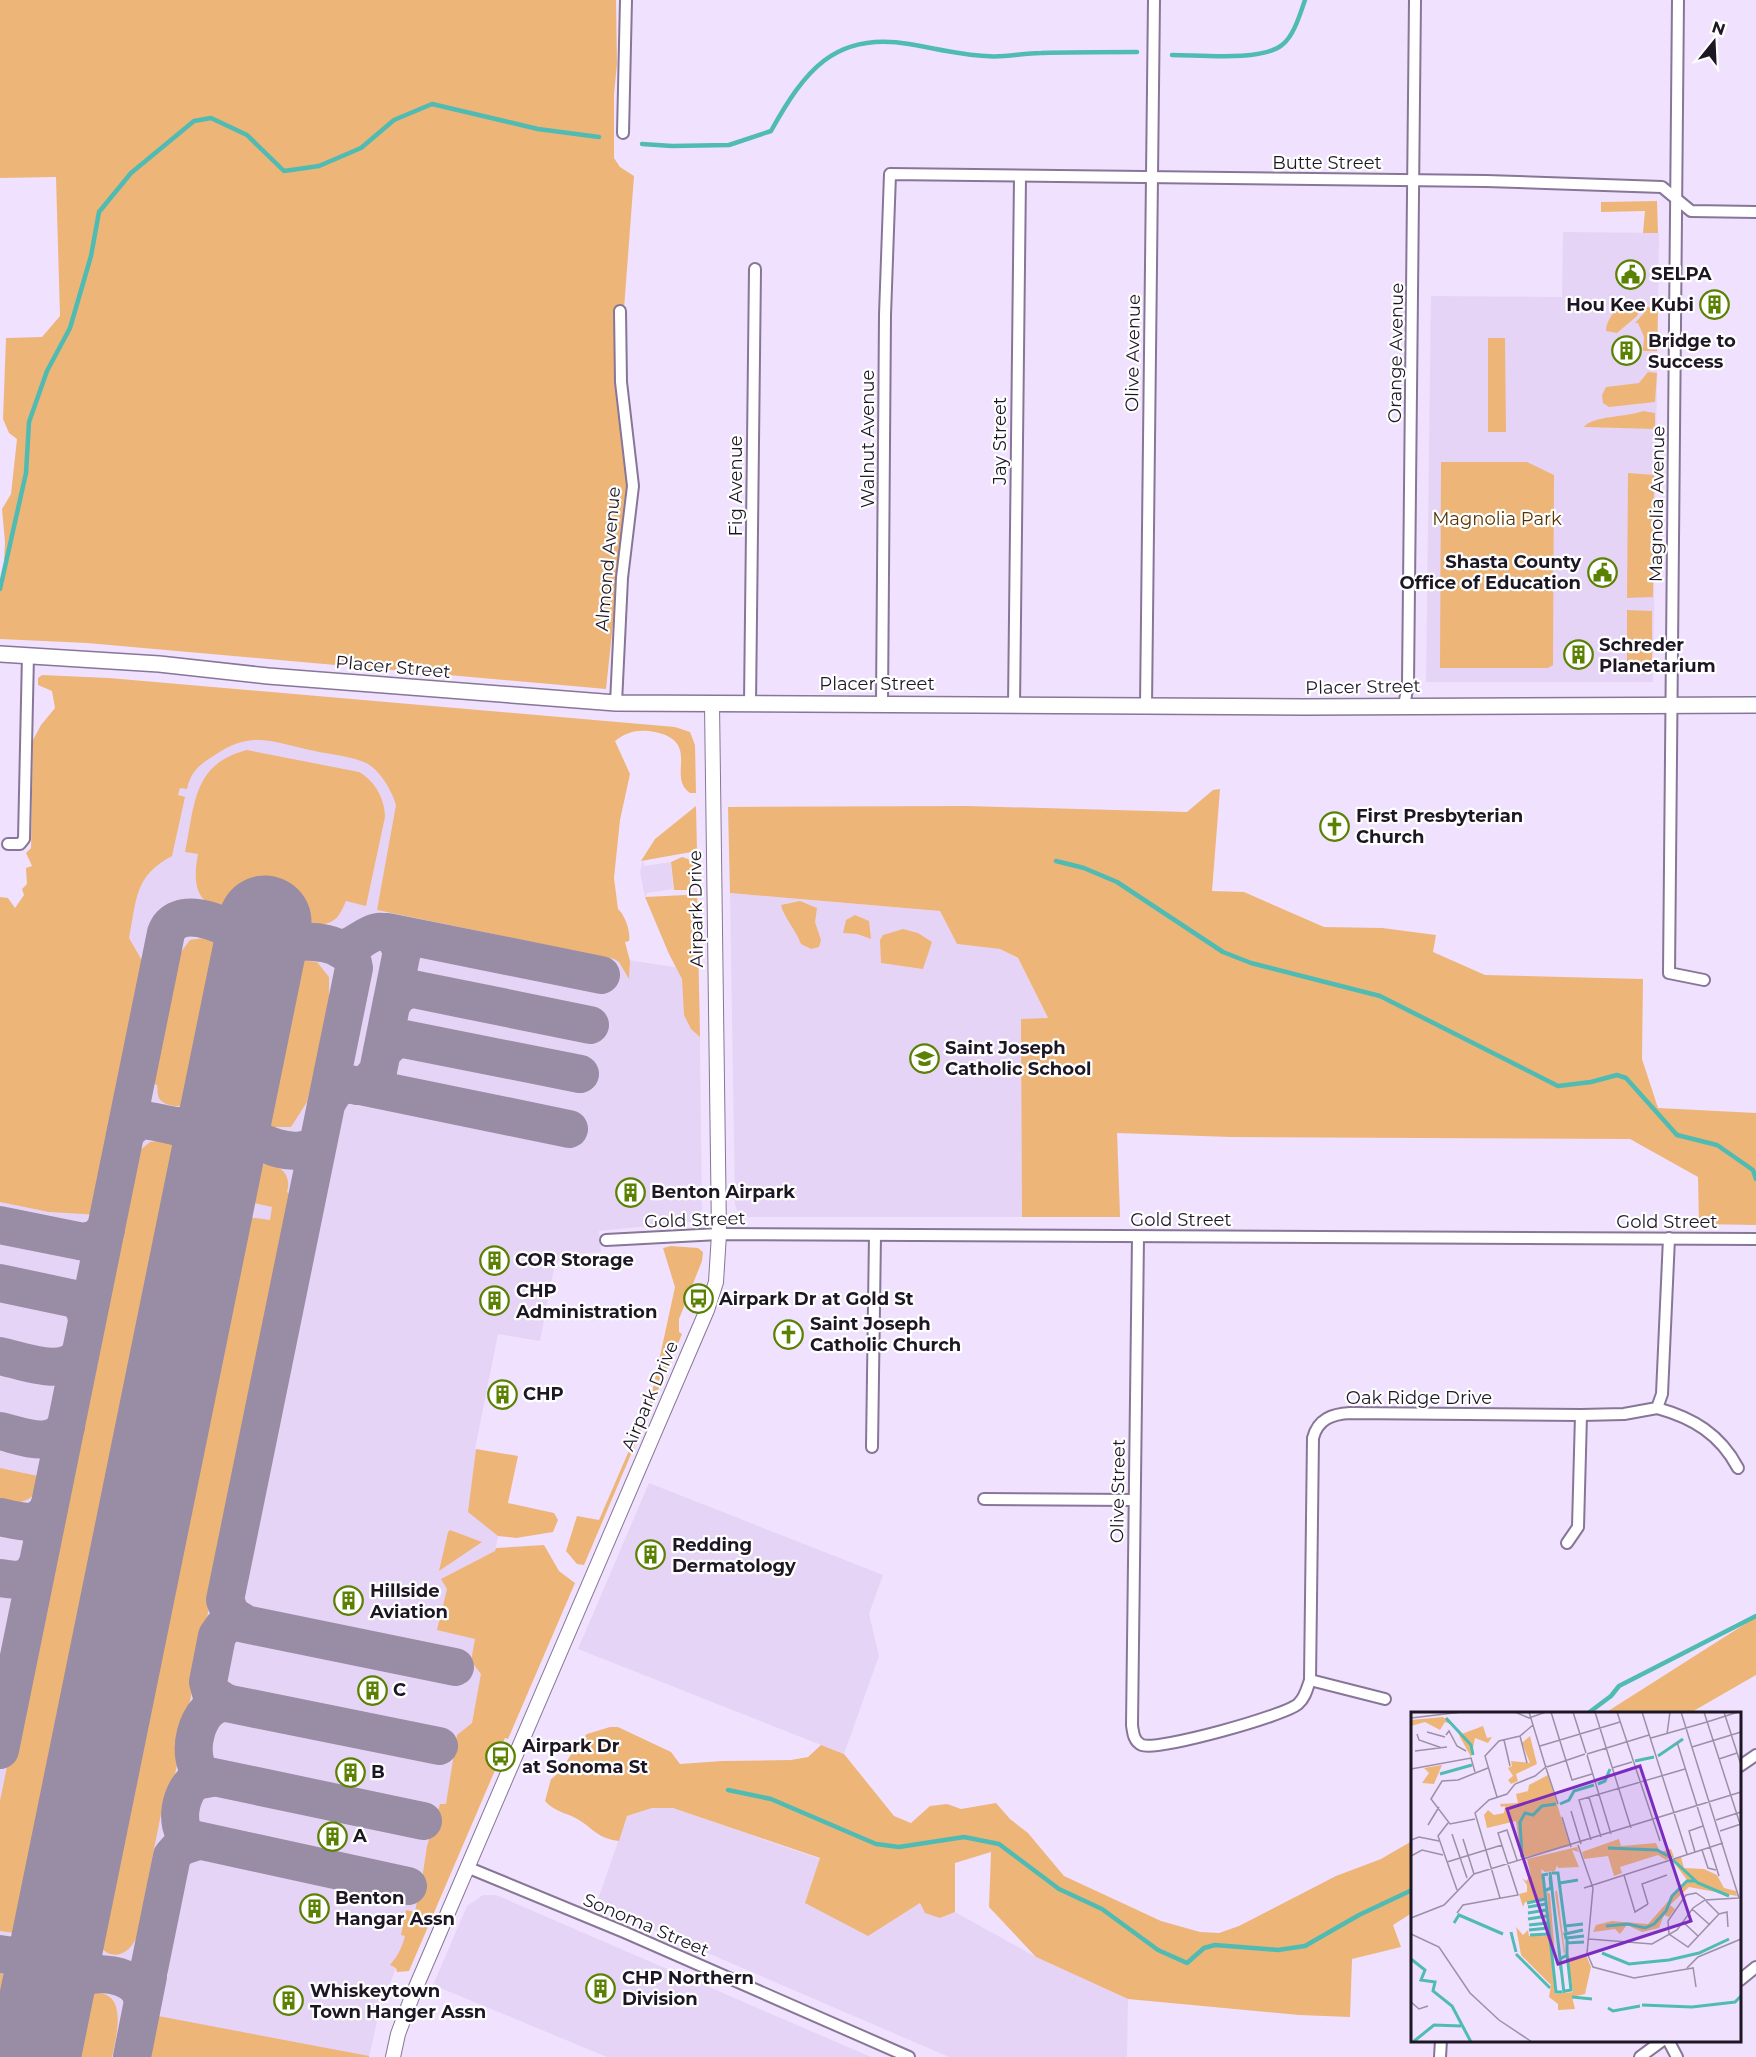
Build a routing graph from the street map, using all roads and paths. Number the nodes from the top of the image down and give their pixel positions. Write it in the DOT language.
graph roads {
  1 [pos="626,0"];
  2 [pos="1154,0"];
  3 [pos="1415,0"];
  4 [pos="1678,0"];
  5 [pos="623,133"];
  6 [pos="890,174"];
  7 [pos="1020,177"];
  8 [pos="1151,178"];
  9 [pos="1415,180"];
  10 [pos="1677,200"];
  11 [pos="1756,212"];
  12 [pos="755,269"];
  13 [pos="620,311"];
  14 [pos="0,654"];
  15 [pos="28,655"];
  16 [pos="615,703"];
  17 [pos="750,703"];
  18 [pos="882,703"];
  19 [pos="712,704"];
  20 [pos="1671,705"];
  21 [pos="1756,705"];
  22 [pos="1014,706"];
  23 [pos="1146,706"];
  24 [pos="1404,706"];
  25 [pos="8,844"];
  26 [pos="1704,980"];
  27 [pos="719,1234"];
  28 [pos="875,1235"];
  29 [pos="1138,1237"];
  30 [pos="1669,1238"];
  31 [pos="1756,1239"];
  32 [pos="606,1240"];
  33 [pos="1657,1408"];
  34 [pos="1581,1415"];
  35 [pos="872,1447"];
  36 [pos="1738,1468"];
  37 [pos="984,1499"];
  38 [pos="1134,1500"];
  39 [pos="1567,1543"];
  40 [pos="1310,1680"];
  41 [pos="1384,1699"];
  42 [pos="1139,1744"];
  43 [pos="1756,1755"];
  44 [pos="1741,1765"];
  45 [pos="469,1868"];
  46 [pos="1756,1967"];
  47 [pos="1741,1979"];
  48 [pos="1442,2042"];
  49 [pos="1660,2042"];
  50 [pos="1669,2042"];
  51 [pos="393,2057"];
  52 [pos="909,2057"];
  53 [pos="1440,2057"];
  54 [pos="1640,2057"];
  55 [pos="1677,2057"];
  1 -- 5 [label="street"];
  2 -- 8 [label="street, Olive Avenue"];
  3 -- 9 [label="street, Orange Avenue"];
  4 -- 10 [label="street, Magnolia Avenue"];
  6 -- 7 [label="street, Butte Street"];
  6 -- 18 [label="street, Walnut Avenue"];
  7 -- 8 [label="street, Butte Street"];
  7 -- 22 [label="street, Jay Street"];
  8 -- 9 [label="street, Butte Street"];
  8 -- 23 [label="street, Olive Avenue"];
  9 -- 10 [label="street, Butte Street"];
  9 -- 24 [label="street, Orange Avenue"];
  10 -- 11 [label="street, Butte Street"];
  10 -- 20 [label="street, Magnolia Avenue"];
  12 -- 17 [label="street, Fig Avenue"];
  13 -- 16 [label="street, Almond Avenue"];
  14 -- 15 [label="main road, Placer Street"];
  15 -- 16 [label="main road, Placer Street"];
  15 -- 25 [label="street"];
  16 -- 19 [label="main road, Placer Street"];
  17 -- 18 [label="main road, Placer Street"];
  17 -- 19 [label="main road, Placer Street"];
  18 -- 22 [label="main road, Placer Street"];
  19 -- 27 [label="street, Airpark Drive"];
  20 -- 21 [label="main road, Placer Street"];
  20 -- 24 [label="main road, Placer Street"];
  20 -- 26 [label="street, Magnolia Avenue"];
  22 -- 23 [label="main road, Placer Street"];
  23 -- 24 [label="main road, Placer Street"];
  27 -- 28 [label="street, Gold Street"];
  27 -- 32 [label="street, Gold Street"];
  27 -- 45 [label="street, Airpark Drive"];
  28 -- 29 [label="street, Gold Street"];
  28 -- 35 [label="street"];
  29 -- 30 [label="street, Gold Street"];
  29 -- 38 [label="street, Olive Street"];
  30 -- 31 [label="street, Gold Street"];
  30 -- 33 [label="street"];
  33 -- 34 [label="street, Oak Ridge Drive"];
  33 -- 36 [label="street"];
  34 -- 39 [label="street"];
  34 -- 40 [label="street, Oak Ridge Drive"];
  37 -- 38 [label="street"];
  38 -- 42 [label="street, Olive Street"];
  40 -- 41 [label="street"];
  40 -- 42 [label="street, Oak Ridge Drive"];
  43 -- 44 [label="street"];
  45 -- 51 [label="street, Airpark Drive"];
  45 -- 52 [label="street, Sonoma Street"];
  46 -- 47 [label="street"];
  48 -- 53 [label="street"];
  49 -- 54 [label="street"];
  50 -- 55 [label="street"];
}
